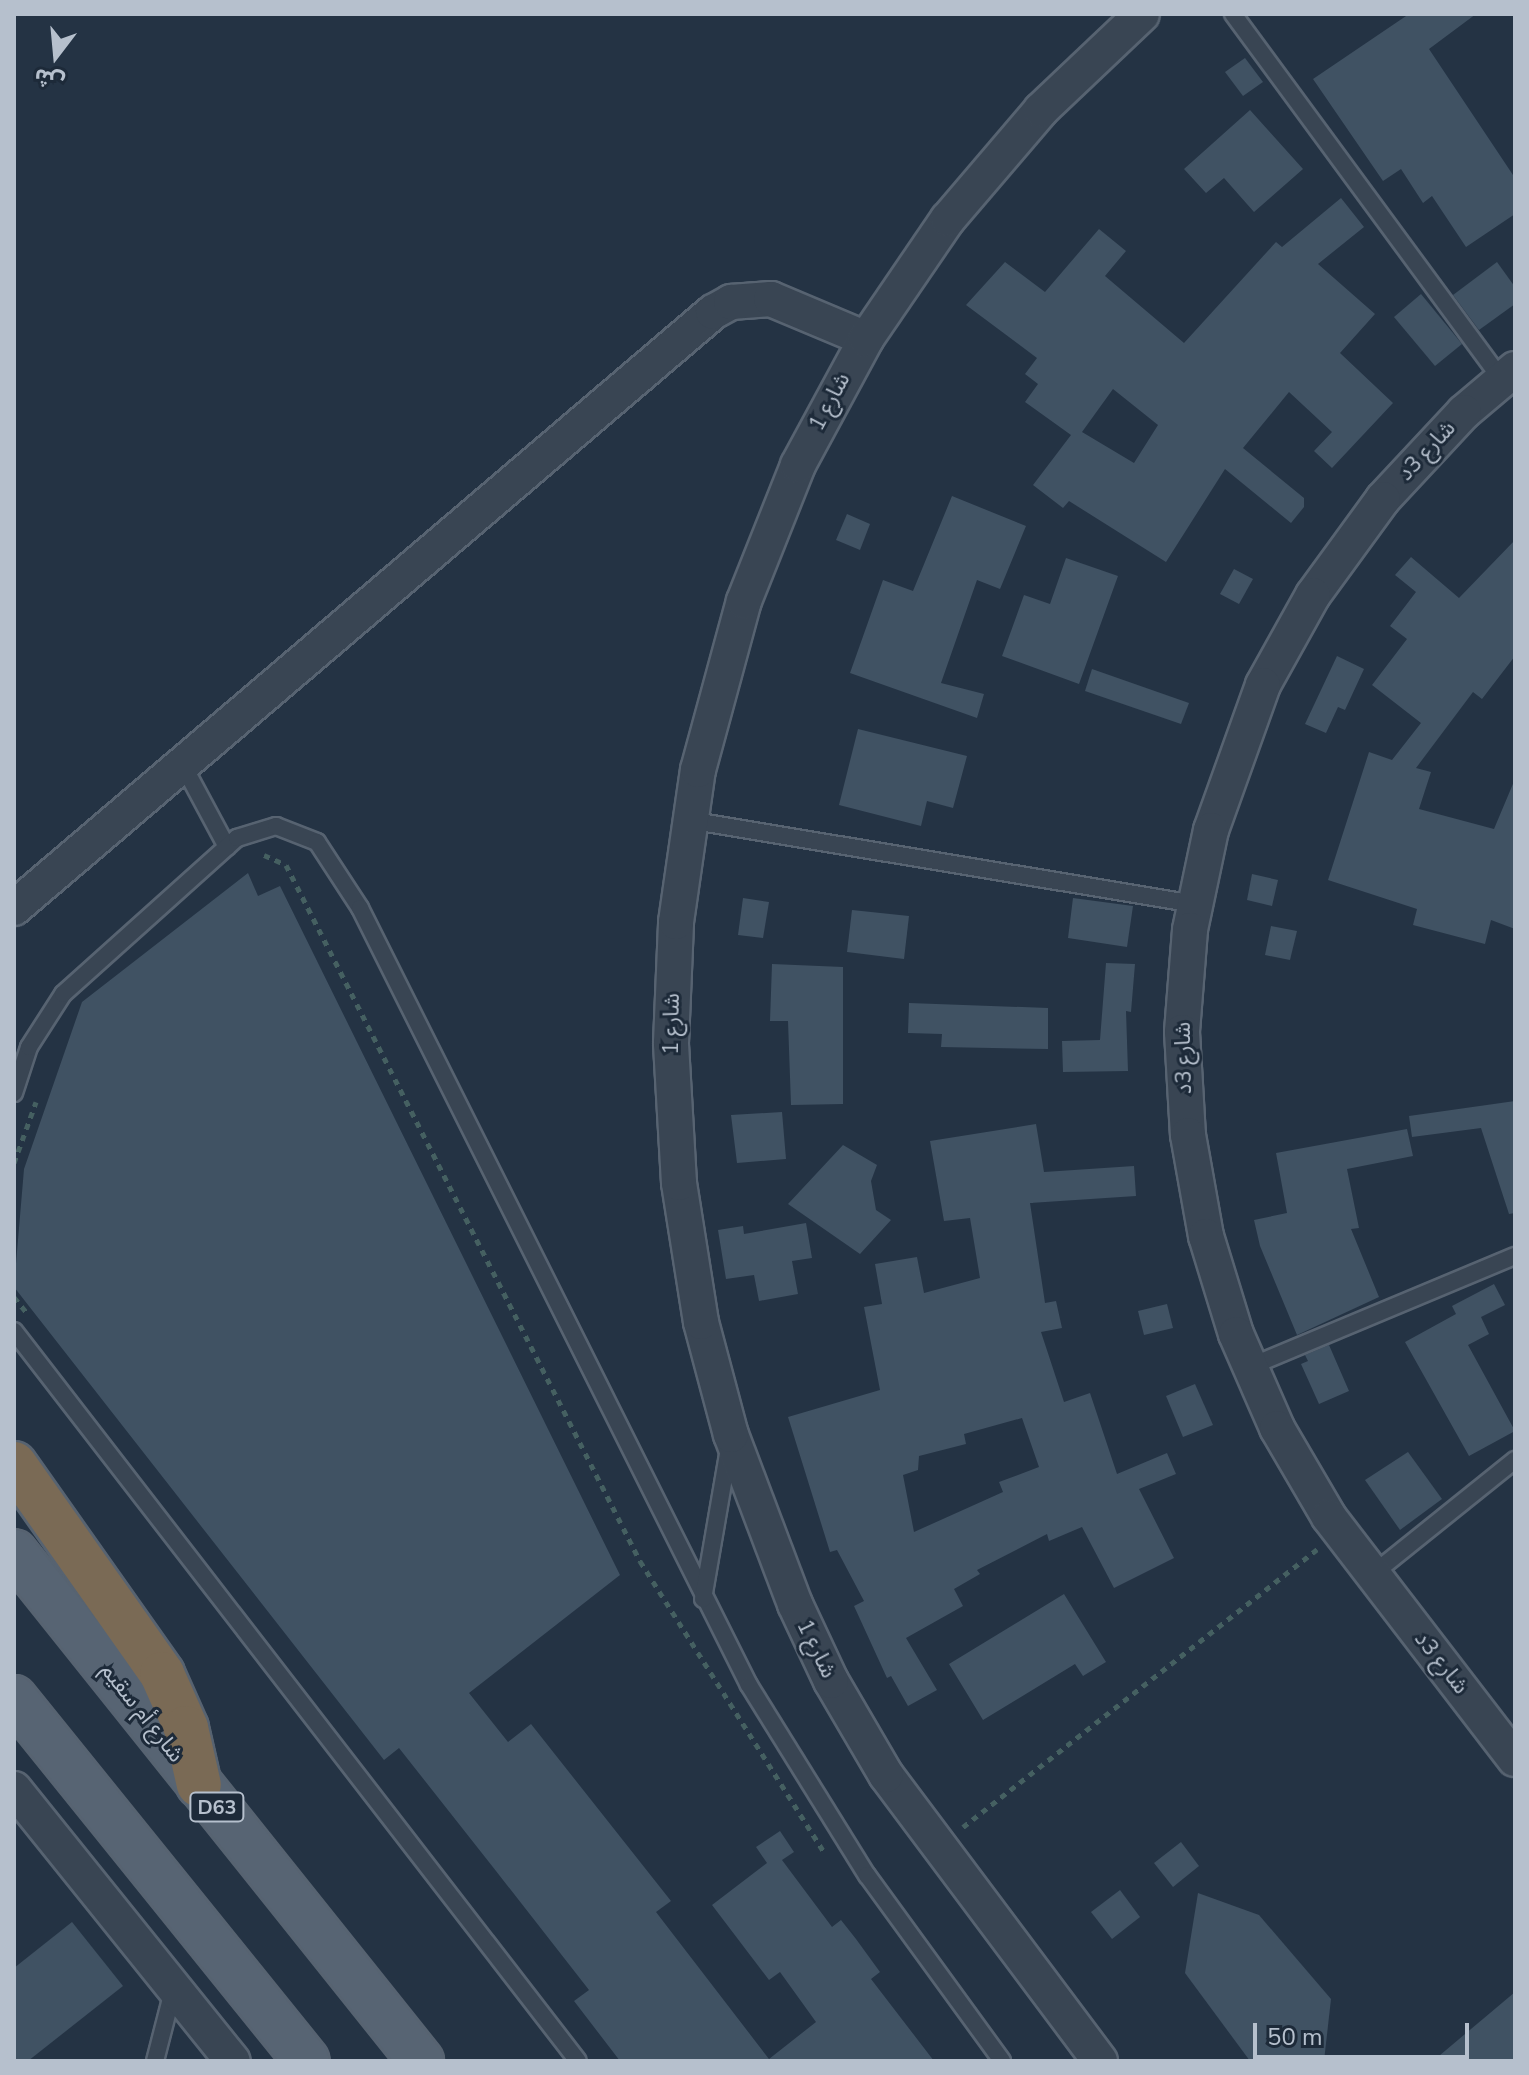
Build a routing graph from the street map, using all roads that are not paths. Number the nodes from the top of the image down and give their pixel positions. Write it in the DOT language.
graph roads {
  1 [pos="1142,14"];
  2 [pos="1233,14"];
  3 [pos="866,339"];
  4 [pos="1509,375"];
  5 [pos="183,765"];
  6 [pos="688,820"];
  7 [pos="227,847"];
  8 [pos="1195,904"];
  9 [pos="14,908"];
  10 [pos="14,1093"];
  11 [pos="1515,1256"];
  12 [pos="14,1331"];
  13 [pos="1249,1367"];
  14 [pos="731,1435"];
  15 [pos="1515,1460"];
  16 [pos="14,1464"];
  17 [pos="14,1552"];
  18 [pos="1373,1574"];
  19 [pos="703,1600"];
  20 [pos="14,1698"];
  21 [pos="1515,1759"];
  22 [pos="199,1785"];
  23 [pos="14,1789"];
  24 [pos="174,1985"];
  25 [pos="155,2061"];
  26 [pos="233,2061"];
  27 [pos="307,2061"];
  28 [pos="421,2061"];
  29 [pos="578,2061"];
  30 [pos="1002,2061"];
  31 [pos="1100,2061"];
  1 -- 3 [label="street, شارع 1"];
  2 -- 4 [label="lane"];
  3 -- 5 [label="street"];
  3 -- 6 [label="street, شارع 1"];
  4 -- 8 [label="street, شارع 3د"];
  5 -- 7 [label="lane"];
  5 -- 9 [label="street"];
  6 -- 8 [label="lane"];
  6 -- 14 [label="street, شارع 1"];
  7 -- 10 [label="lane"];
  7 -- 19 [label="lane"];
  8 -- 13 [label="street, شارع 3د"];
  11 -- 13 [label="lane"];
  12 -- 29 [label="lane"];
  13 -- 18 [label="street, شارع 3د"];
  14 -- 19 [label="lane"];
  14 -- 31 [label="street, شارع 1"];
  15 -- 18 [label="lane"];
  16 -- 22 [label="highway"];
  17 -- 22 [label="main road, شارع أم سقيم / D63"];
  18 -- 21 [label="street, شارع 3د"];
  19 -- 30 [label="lane"];
  20 -- 27 [label="main road"];
  22 -- 28 [label="main road, شارع أم سقيم / D63"];
  23 -- 24 [label="street"];
  24 -- 25 [label="lane"];
  24 -- 26 [label="street"];
}
